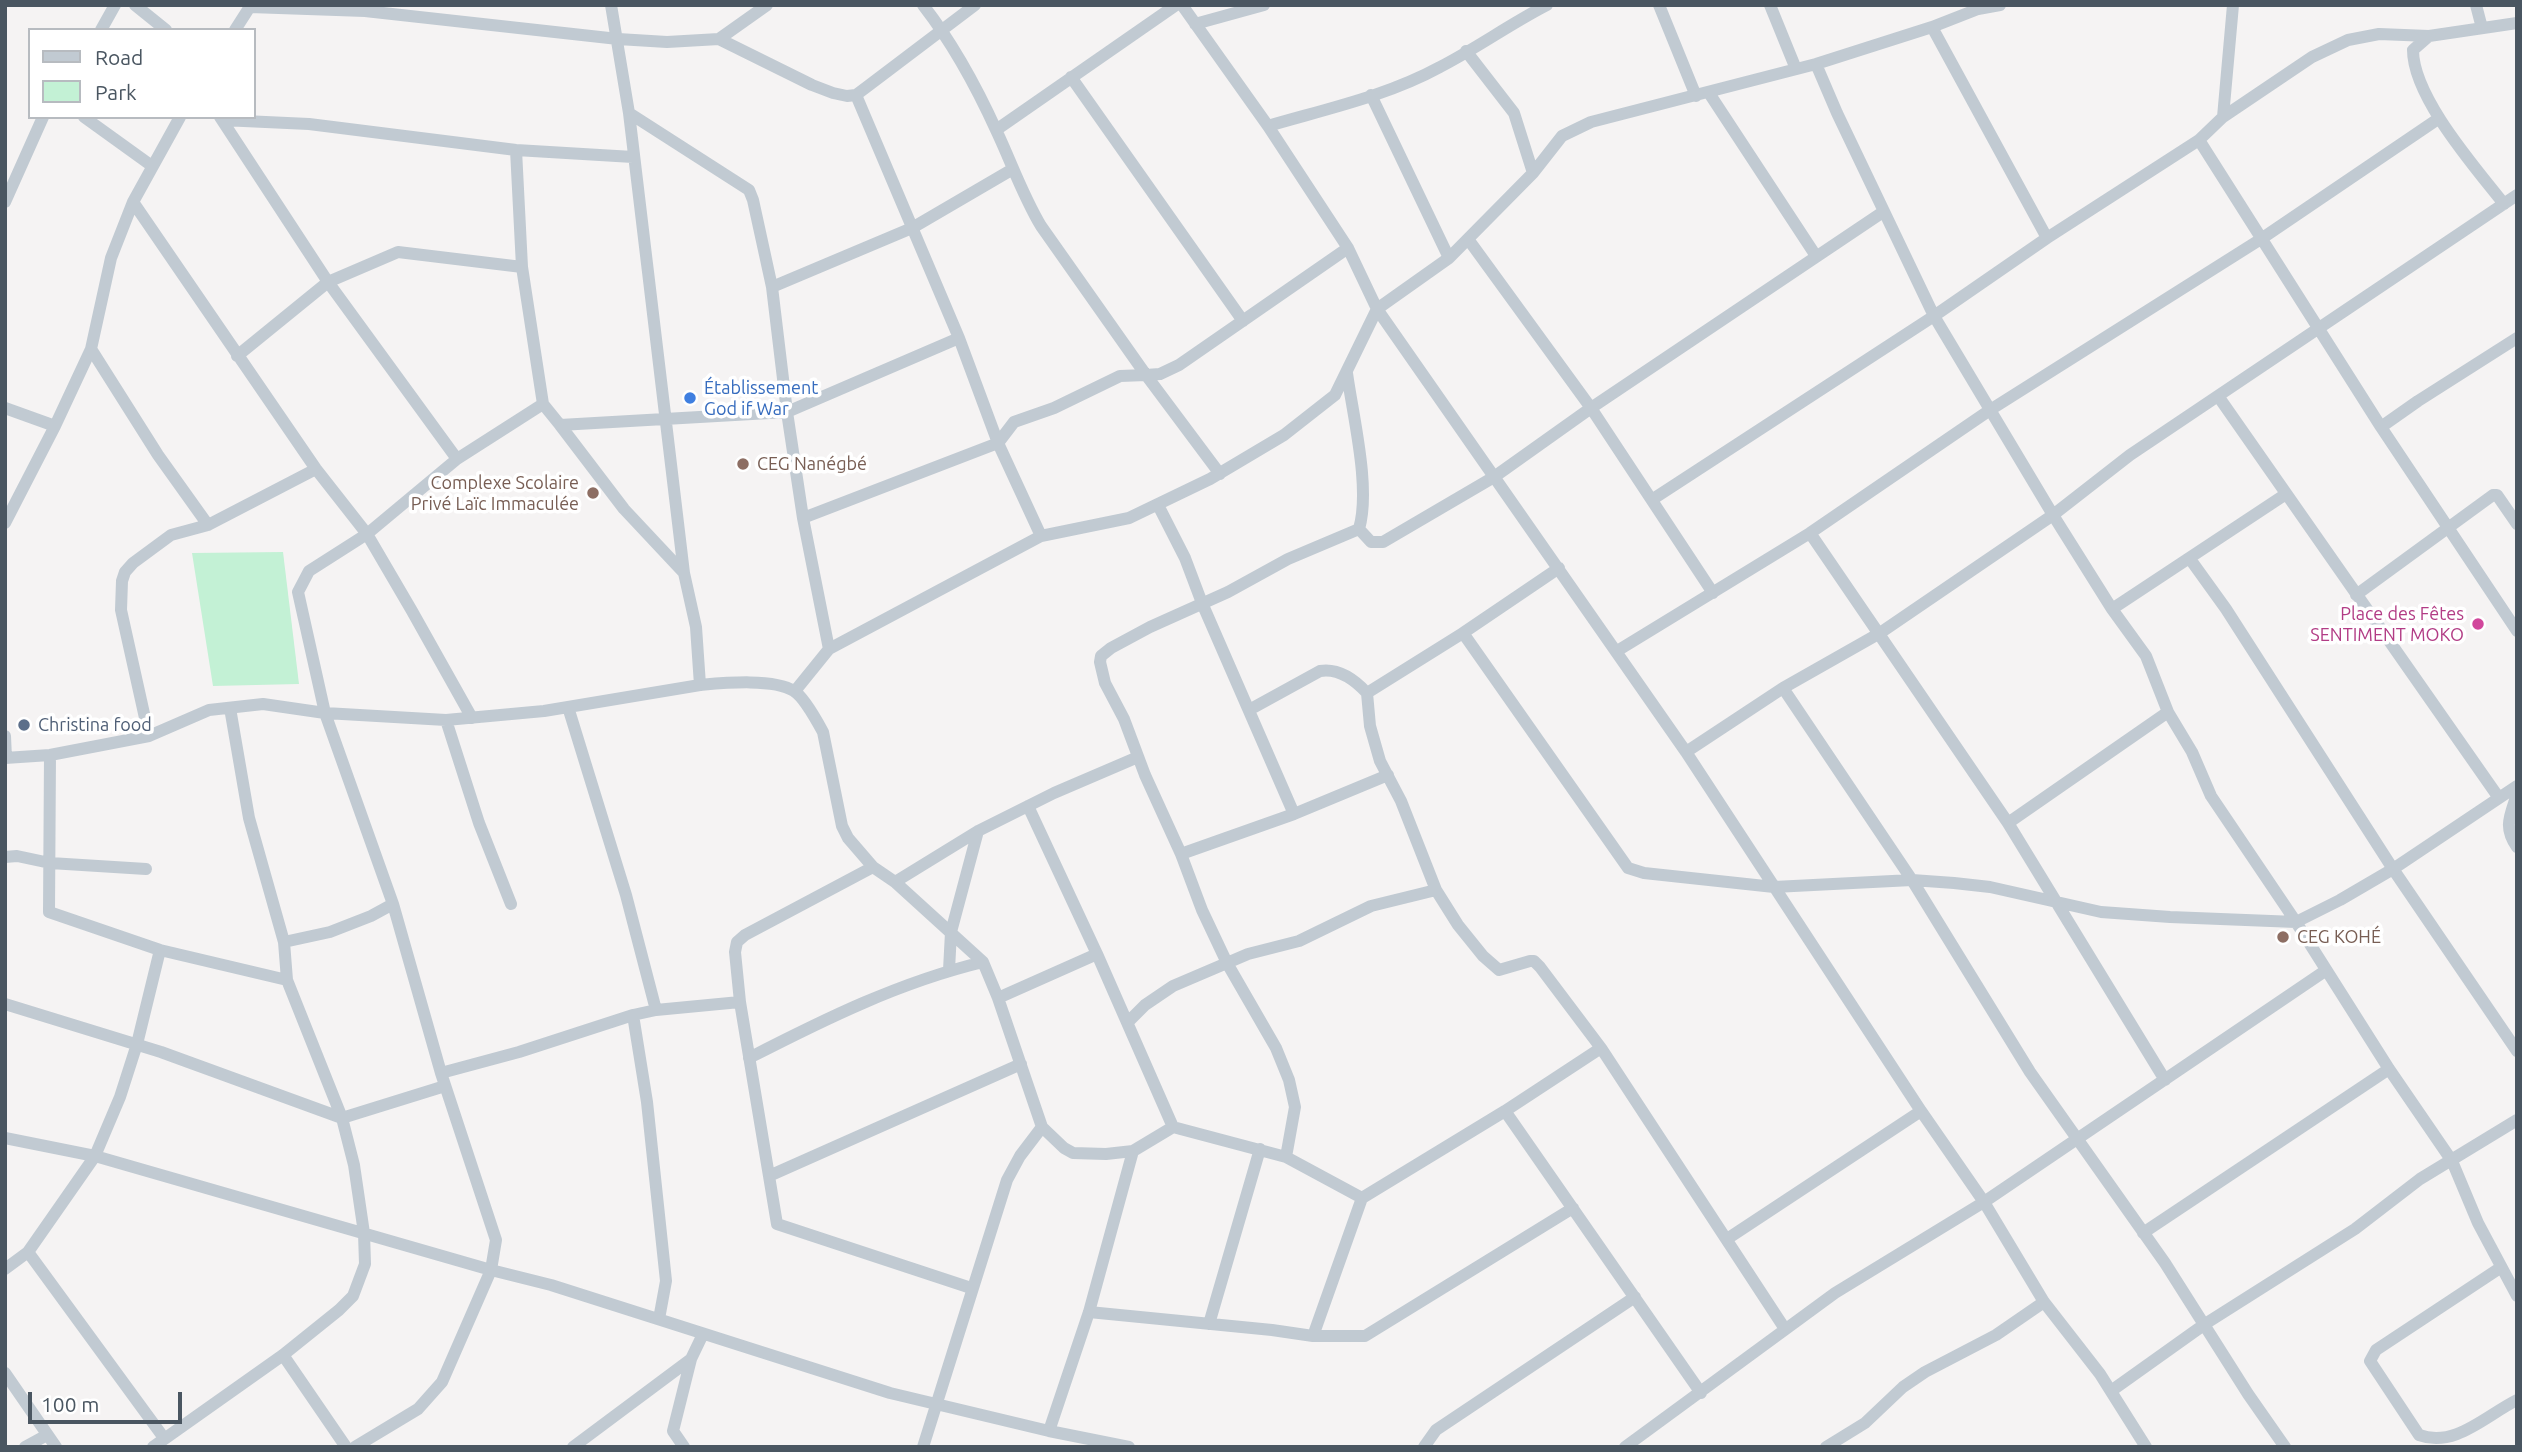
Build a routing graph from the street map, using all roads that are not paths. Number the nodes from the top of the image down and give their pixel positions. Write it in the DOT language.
graph roads {
  1 [pos="115,5"];
  2 [pos="135,5"];
  3 [pos="611,5"];
  4 [pos="767,5"];
  5 [pos="923,5"];
  6 [pos="975,5"];
  7 [pos="1176,5"];
  8 [pos="1182,5"];
  9 [pos="1264,5"];
  10 [pos="1547,5"];
  11 [pos="1659,5"];
  12 [pos="1770,5"];
  13 [pos="2000,5"];
  14 [pos="2233,5"];
  15 [pos="2476,5"];
  16 [pos="250,6"];
  17 [pos="1976,7"];
  18 [pos="2517,23"];
  19 [pos="1195,24"];
  20 [pos="1932,27"];
  21 [pos="102,28"];
  22 [pos="164,28"];
  23 [pos="236,28"];
  24 [pos="2482,28"];
  25 [pos="941,29"];
  26 [pos="2429,36"];
  27 [pos="618,39"];
  28 [pos="719,39"];
  29 [pos="1466,51"];
  30 [pos="1816,64"];
  31 [pos="1796,69"];
  32 [pos="1072,77"];
  33 [pos="856,95"];
  34 [pos="1371,95"];
  35 [pos="1702,95"];
  36 [pos="629,113"];
  37 [pos="2222,117"];
  38 [pos="42,119"];
  39 [pos="87,119"];
  40 [pos="179,119"];
  41 [pos="222,119"];
  42 [pos="234,119"];
  43 [pos="2438,119"];
  44 [pos="1268,126"];
  45 [pos="996,130"];
  46 [pos="2199,140"];
  47 [pos="516,150"];
  48 [pos="633,157"];
  49 [pos="152,166"];
  50 [pos="1013,169"];
  51 [pos="1533,173"];
  52 [pos="8,187"];
  53 [pos="2517,195"];
  54 [pos="5,201"];
  55 [pos="133,202"];
  56 [pos="2504,204"];
  57 [pos="1882,212"];
  58 [pos="912,229"];
  59 [pos="2047,238"];
  60 [pos="1468,239"];
  61 [pos="2261,239"];
  62 [pos="1348,248"];
  63 [pos="1816,256"];
  64 [pos="1449,258"];
  65 [pos="522,267"];
  66 [pos="328,282"];
  67 [pos="772,287"];
  68 [pos="1377,309"];
  69 [pos="1934,316"];
  70 [pos="1243,321"];
  71 [pos="2318,328"];
  72 [pos="959,338"];
  73 [pos="2517,338"];
  74 [pos="91,349"];
  75 [pos="237,356"];
  76 [pos="1347,373"];
  77 [pos="1146,375"];
  78 [pos="2218,396"];
  79 [pos="544,404"];
  80 [pos="5,408"];
  81 [pos="1591,408"];
  82 [pos="1990,410"];
  83 [pos="787,412"];
  84 [pos="666,419"];
  85 [pos="560,425"];
  86 [pos="55,426"];
  87 [pos="2381,427"];
  88 [pos="998,443"];
  89 [pos="457,459"];
  90 [pos="316,469"];
  91 [pos="1220,474"];
  92 [pos="1494,478"];
  93 [pos="2286,494"];
  94 [pos="1653,499"];
  95 [pos="1158,505"];
  96 [pos="2053,515"];
  97 [pos="803,518"];
  98 [pos="5,523"];
  99 [pos="2517,524"];
  100 [pos="208,525"];
  101 [pos="2448,528"];
  102 [pos="1359,529"];
  103 [pos="1810,533"];
  104 [pos="367,534"];
  105 [pos="1041,536"];
  106 [pos="2190,559"];
  107 [pos="1559,568"];
  108 [pos="684,573"];
  109 [pos="1713,593"];
  110 [pos="2356,596"];
  111 [pos="1202,603"];
  112 [pos="2112,609"];
  113 [pos="2517,631"];
  114 [pos="1464,633"];
  115 [pos="1880,634"];
  116 [pos="829,649"];
  117 [pos="1617,651"];
  118 [pos="700,685"];
  119 [pos="1783,688"];
  120 [pos="795,691"];
  121 [pos="1367,693"];
  122 [pos="568,707"];
  123 [pos="230,708"];
  124 [pos="1249,710"];
  125 [pos="2168,712"];
  126 [pos="324,713"];
  127 [pos="472,718"];
  128 [pos="446,720"];
  129 [pos="5,736"];
  130 [pos="149,736"];
  131 [pos="1686,752"];
  132 [pos="50,755"];
  133 [pos="1138,757"];
  134 [pos="6,758"];
  135 [pos="1388,775"];
  136 [pos="2517,786"];
  137 [pos="2517,794"];
  138 [pos="2499,798"];
  139 [pos="1028,806"];
  140 [pos="1294,814"];
  141 [pos="2008,823"];
  142 [pos="978,831"];
  143 [pos="2517,847"];
  144 [pos="1181,853"];
  145 [pos="5,857"];
  146 [pos="50,863"];
  147 [pos="873,867"];
  148 [pos="146,869"];
  149 [pos="2393,869"];
  150 [pos="1912,880"];
  151 [pos="895,882"];
  152 [pos="1774,887"];
  153 [pos="1436,890"];
  154 [pos="2054,901"];
  155 [pos="393,904"];
  156 [pos="511,904"];
  157 [pos="2296,922"];
  158 [pos="951,932"];
  159 [pos="284,942"];
  160 [pos="160,950"];
  161 [pos="1097,954"];
  162 [pos="983,962"];
  163 [pos="1227,963"];
  164 [pos="949,970"];
  165 [pos="2325,971"];
  166 [pos="287,980"];
  167 [pos="998,998"];
  168 [pos="740,1002"];
  169 [pos="5,1004"];
  170 [pos="656,1010"];
  171 [pos="633,1015"];
  172 [pos="1128,1021"];
  173 [pos="137,1044"];
  174 [pos="1601,1048"];
  175 [pos="2517,1051"];
  176 [pos="749,1058"];
  177 [pos="1021,1064"];
  178 [pos="2389,1069"];
  179 [pos="443,1079"];
  180 [pos="2165,1080"];
  181 [pos="1505,1111"];
  182 [pos="1921,1111"];
  183 [pos="342,1118"];
  184 [pos="2517,1120"];
  185 [pos="1042,1127"];
  186 [pos="1173,1127"];
  187 [pos="5,1138"];
  188 [pos="2077,1138"];
  189 [pos="1260,1149"];
  190 [pos="1133,1151"];
  191 [pos="95,1156"];
  192 [pos="1286,1157"];
  193 [pos="2452,1161"];
  194 [pos="769,1176"];
  195 [pos="1362,1198"];
  196 [pos="1984,1202"];
  197 [pos="1573,1208"];
  198 [pos="364,1233"];
  199 [pos="2143,1233"];
  200 [pos="1727,1239"];
  201 [pos="27,1252"];
  202 [pos="2500,1268"];
  203 [pos="5,1269"];
  204 [pos="491,1270"];
  205 [pos="971,1288"];
  206 [pos="2517,1296"];
  207 [pos="1635,1297"];
  208 [pos="2044,1303"];
  209 [pos="1089,1312"];
  210 [pos="659,1319"];
  211 [pos="1209,1324"];
  212 [pos="2205,1324"];
  213 [pos="1785,1329"];
  214 [pos="703,1334"];
  215 [pos="1313,1336"];
  216 [pos="283,1355"];
  217 [pos="691,1359"];
  218 [pos="5,1373"];
  219 [pos="2111,1391"];
  220 [pos="1701,1393"];
  221 [pos="2517,1400"];
  222 [pos="937,1404"];
  223 [pos="1049,1432"];
  224 [pos="47,1434"];
  225 [pos="164,1438"];
  226 [pos="26,1447"];
  227 [pos="56,1447"];
  228 [pos="153,1447"];
  229 [pos="346,1447"];
  230 [pos="355,1447"];
  231 [pos="573,1447"];
  232 [pos="684,1447"];
  233 [pos="923,1447"];
  234 [pos="1129,1447"];
  235 [pos="1424,1447"];
  236 [pos="1625,1447"];
  237 [pos="1826,1447"];
  238 [pos="2146,1447"];
  239 [pos="2285,1447"];
  1 -- 21 [label="street"];
  2 -- 22 [label="street"];
  3 -- 27 [label="street"];
  4 -- 28 [label="street"];
  5 -- 25 [label="street"];
  6 -- 25 [label="street"];
  7 -- 32 [label="street"];
  8 -- 19 [label="street"];
  9 -- 19 [label="street"];
  10 -- 29 [label="street"];
  11 -- 35 [label="street"];
  12 -- 31 [label="street"];
  13 -- 17 [label="street"];
  14 -- 37 [label="street"];
  15 -- 24 [label="street"];
  16 -- 23 [label="street"];
  16 -- 27 [label="street"];
  17 -- 20 [label="street"];
  18 -- 24 [label="street"];
  19 -- 44 [label="street"];
  20 -- 30 [label="street"];
  20 -- 59 [label="street"];
  24 -- 26 [label="street"];
  25 -- 33 [label="street"];
  25 -- 45 [label="street"];
  26 -- 37 [label="street"];
  26 -- 43 [label="street"];
  27 -- 28 [label="street"];
  27 -- 36 [label="street"];
  28 -- 33 [label="street"];
  29 -- 34 [label="street"];
  29 -- 51 [label="street"];
  30 -- 31 [label="street"];
  30 -- 57 [label="street"];
  31 -- 35 [label="street"];
  32 -- 45 [label="street"];
  32 -- 70 [label="street"];
  33 -- 58 [label="street"];
  34 -- 44 [label="street"];
  34 -- 64 [label="street"];
  35 -- 51 [label="street"];
  35 -- 63 [label="street"];
  36 -- 48 [label="street"];
  36 -- 67 [label="street"];
  37 -- 46 [label="street"];
  38 -- 52 [label="street"];
  39 -- 49 [label="street"];
  40 -- 49 [label="street"];
  41 -- 66 [label="street"];
  42 -- 47 [label="street"];
  43 -- 56 [label="street"];
  43 -- 61 [label="street"];
  44 -- 62 [label="street"];
  45 -- 50 [label="street"];
  46 -- 59 [label="street"];
  46 -- 61 [label="street"];
  47 -- 48 [label="street"];
  47 -- 65 [label="street"];
  48 -- 84 [label="street"];
  49 -- 55 [label="street"];
  50 -- 58 [label="street"];
  50 -- 77 [label="street"];
  51 -- 60 [label="street"];
  52 -- 54 [label="street"];
  53 -- 56 [label="street"];
  55 -- 74 [label="street"];
  55 -- 75 [label="street"];
  56 -- 71 [label="street"];
  57 -- 63 [label="street"];
  57 -- 69 [label="street"];
  58 -- 67 [label="street"];
  58 -- 72 [label="street"];
  59 -- 69 [label="street"];
  60 -- 64 [label="street"];
  60 -- 81 [label="street"];
  61 -- 71 [label="street"];
  61 -- 82 [label="street"];
  62 -- 68 [label="street"];
  62 -- 70 [label="street"];
  63 -- 81 [label="street"];
  64 -- 68 [label="street"];
  65 -- 66 [label="street"];
  65 -- 79 [label="street"];
  66 -- 75 [label="street"];
  66 -- 89 [label="street"];
  67 -- 83 [label="street"];
  68 -- 76 [label="street"];
  68 -- 92 [label="street"];
  69 -- 82 [label="street"];
  69 -- 94 [label="street"];
  70 -- 77 [label="street"];
  71 -- 78 [label="street"];
  71 -- 87 [label="street"];
  72 -- 83 [label="street"];
  72 -- 88 [label="street"];
  73 -- 87 [label="street"];
  74 -- 86 [label="street"];
  74 -- 100 [label="street"];
  75 -- 90 [label="street"];
  76 -- 91 [label="street"];
  76 -- 102 [label="street"];
  77 -- 88 [label="street"];
  77 -- 91 [label="street"];
  78 -- 93 [label="street"];
  78 -- 96 [label="street"];
  79 -- 85 [label="street"];
  79 -- 89 [label="street"];
  80 -- 86 [label="street"];
  81 -- 92 [label="street"];
  81 -- 94 [label="street"];
  82 -- 96 [label="street"];
  82 -- 103 [label="street"];
  83 -- 84 [label="street"];
  83 -- 97 [label="street"];
  84 -- 85 [label="street"];
  84 -- 108 [label="street"];
  85 -- 108 [label="street"];
  86 -- 98 [label="street"];
  87 -- 101 [label="street"];
  88 -- 97 [label="street"];
  88 -- 105 [label="street"];
  89 -- 104 [label="street"];
  90 -- 100 [label="street"];
  90 -- 104 [label="street"];
  91 -- 95 [label="street"];
  92 -- 102 [label="street"];
  92 -- 107 [label="street"];
  93 -- 106 [label="street"];
  93 -- 110 [label="street"];
  94 -- 109 [label="street"];
  95 -- 105 [label="street"];
  95 -- 111 [label="street"];
  96 -- 112 [label="street"];
  96 -- 115 [label="street"];
  97 -- 116 [label="street"];
  99 -- 101 [label="street"];
  100 -- 130 [label="street"];
  101 -- 110 [label="street"];
  101 -- 113 [label="street"];
  102 -- 111 [label="street"];
  103 -- 109 [label="street"];
  103 -- 115 [label="street"];
  104 -- 126 [label="street"];
  104 -- 127 [label="street"];
  105 -- 116 [label="street"];
  106 -- 112 [label="street"];
  106 -- 149 [label="street"];
  107 -- 114 [label="street"];
  107 -- 117 [label="street"];
  108 -- 118 [label="street"];
  109 -- 117 [label="street"];
  110 -- 138 [label="street"];
  111 -- 124 [label="street"];
  111 -- 133 [label="street"];
  112 -- 125 [label="street"];
  114 -- 121 [label="street"];
  114 -- 152 [label="street"];
  115 -- 119 [label="street"];
  115 -- 141 [label="street"];
  116 -- 120 [label="street"];
  117 -- 131 [label="street"];
  118 -- 120 [label="street"];
  118 -- 122 [label="street"];
  119 -- 131 [label="street"];
  119 -- 150 [label="street"];
  120 -- 147 [label="street"];
  121 -- 124 [label="street"];
  121 -- 135 [label="street"];
  122 -- 127 [label="street"];
  122 -- 170 [label="street"];
  123 -- 126 [label="street"];
  123 -- 130 [label="street"];
  123 -- 159 [label="street"];
  124 -- 140 [label="street"];
  125 -- 141 [label="street"];
  125 -- 157 [label="street"];
  126 -- 128 [label="street"];
  126 -- 155 [label="street"];
  127 -- 128 [label="street"];
  128 -- 156 [label="street"];
  129 -- 134 [label="street"];
  130 -- 132 [label="street"];
  131 -- 152 [label="street"];
  132 -- 134 [label="street"];
  132 -- 146 [label="street"];
  133 -- 139 [label="street"];
  133 -- 144 [label="street"];
  135 -- 140 [label="street"];
  135 -- 153 [label="street"];
  136 -- 138 [label="street"];
  137 -- 143 [label="street"];
  138 -- 149 [label="street"];
  139 -- 142 [label="street"];
  139 -- 161 [label="street"];
  140 -- 144 [label="street"];
  141 -- 154 [label="street"];
  142 -- 151 [label="street"];
  142 -- 158 [label="street"];
  144 -- 163 [label="street"];
  145 -- 146 [label="street"];
  146 -- 148 [label="street"];
  146 -- 160 [label="street"];
  147 -- 151 [label="street"];
  147 -- 168 [label="street"];
  149 -- 157 [label="street"];
  149 -- 175 [label="street"];
  150 -- 152 [label="street"];
  150 -- 154 [label="street"];
  150 -- 188 [label="street"];
  151 -- 158 [label="street"];
  152 -- 182 [label="street"];
  153 -- 163 [label="street"];
  153 -- 174 [label="street"];
  154 -- 157 [label="street"];
  154 -- 180 [label="street"];
  155 -- 159 [label="street"];
  155 -- 179 [label="street"];
  157 -- 165 [label="street"];
  158 -- 162 [label="street"];
  158 -- 164 [label="street"];
  159 -- 166 [label="street"];
  160 -- 166 [label="street"];
  160 -- 173 [label="street"];
  161 -- 167 [label="street"];
  161 -- 172 [label="street"];
  162 -- 164 [label="street"];
  162 -- 167 [label="street"];
  163 -- 172 [label="street"];
  163 -- 192 [label="street"];
  164 -- 176 [label="street"];
  165 -- 178 [label="street"];
  165 -- 180 [label="street"];
  166 -- 183 [label="street"];
  167 -- 177 [label="street"];
  168 -- 170 [label="street"];
  168 -- 176 [label="street"];
  169 -- 173 [label="street"];
  170 -- 171 [label="street"];
  171 -- 179 [label="street"];
  171 -- 210 [label="street"];
  172 -- 186 [label="street"];
  173 -- 183 [label="street"];
  173 -- 191 [label="street"];
  174 -- 181 [label="street"];
  174 -- 200 [label="street"];
  176 -- 194 [label="street"];
  177 -- 185 [label="street"];
  177 -- 194 [label="street"];
  178 -- 193 [label="street"];
  178 -- 199 [label="street"];
  179 -- 183 [label="street"];
  179 -- 204 [label="street"];
  180 -- 188 [label="street"];
  181 -- 195 [label="street"];
  181 -- 197 [label="street"];
  182 -- 196 [label="street"];
  182 -- 200 [label="street"];
  183 -- 198 [label="street"];
  184 -- 193 [label="street"];
  185 -- 190 [label="street"];
  185 -- 205 [label="street"];
  186 -- 189 [label="street"];
  186 -- 190 [label="street"];
  187 -- 191 [label="street"];
  188 -- 196 [label="street"];
  188 -- 199 [label="street"];
  189 -- 192 [label="street"];
  189 -- 211 [label="street"];
  190 -- 209 [label="street"];
  191 -- 198 [label="street"];
  191 -- 201 [label="street"];
  192 -- 195 [label="street"];
  193 -- 202 [label="street"];
  193 -- 212 [label="street"];
  194 -- 205 [label="street"];
  195 -- 215 [label="street"];
  196 -- 208 [label="street"];
  196 -- 213 [label="street"];
  197 -- 207 [label="street"];
  197 -- 215 [label="street"];
  198 -- 204 [label="street"];
  198 -- 216 [label="street"];
  199 -- 212 [label="street"];
  200 -- 213 [label="street"];
  201 -- 203 [label="street"];
  201 -- 225 [label="street"];
  202 -- 206 [label="street"];
  202 -- 221 [label="street"];
  204 -- 210 [label="street"];
  204 -- 230 [label="street"];
  205 -- 222 [label="street"];
  207 -- 220 [label="street"];
  207 -- 235 [label="street"];
  208 -- 219 [label="street"];
  208 -- 237 [label="street"];
  209 -- 211 [label="street"];
  209 -- 223 [label="street"];
  210 -- 214 [label="street"];
  211 -- 215 [label="street"];
  212 -- 219 [label="street"];
  212 -- 239 [label="street"];
  213 -- 220 [label="street"];
  214 -- 217 [label="street"];
  214 -- 222 [label="street"];
  216 -- 225 [label="street"];
  216 -- 229 [label="street"];
  217 -- 231 [label="street"];
  217 -- 232 [label="street"];
  218 -- 224 [label="street"];
  219 -- 238 [label="street"];
  220 -- 236 [label="street"];
  222 -- 223 [label="street"];
  222 -- 233 [label="street"];
  223 -- 234 [label="street"];
  224 -- 226 [label="street"];
  224 -- 227 [label="street"];
  225 -- 228 [label="street"];
}
